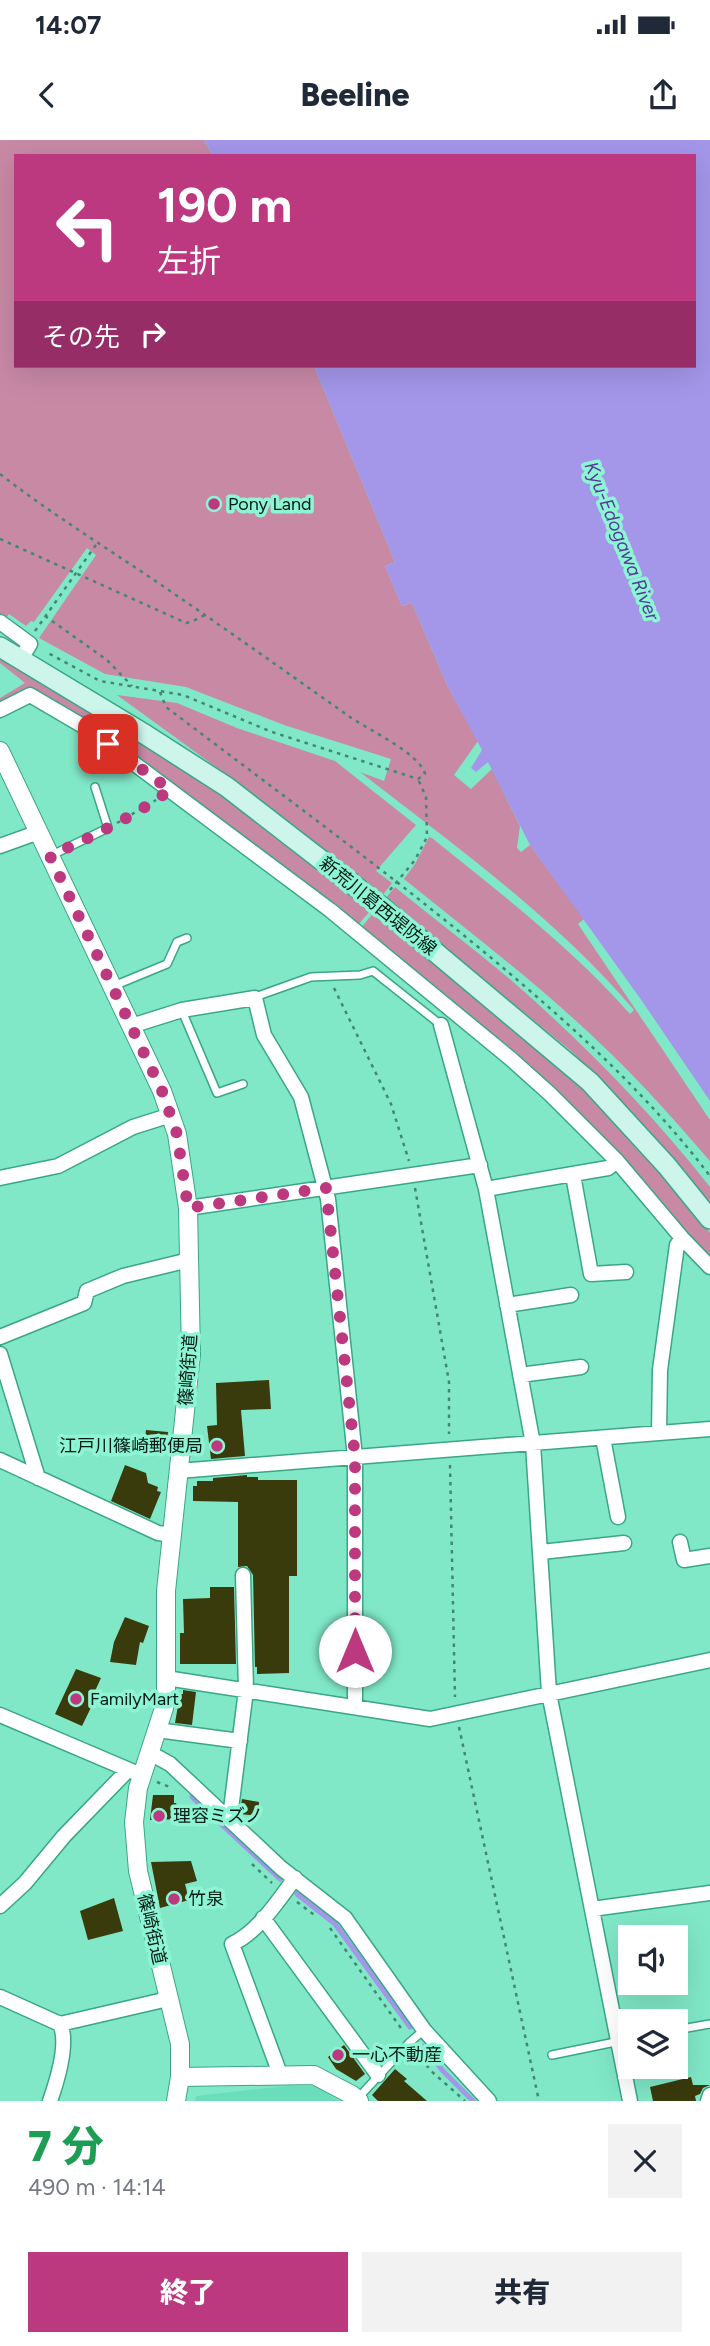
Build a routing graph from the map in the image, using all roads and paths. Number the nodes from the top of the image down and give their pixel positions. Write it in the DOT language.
graph roads {
  1 [pos="0,474"];
  2 [pos="0,539"];
  3 [pos="98,542"];
  4 [pos="76,572"];
  5 [pos="205,615"];
  6 [pos="45,616"];
  7 [pos="0,622"];
  8 [pos="39,625"];
  9 [pos="0,647"];
  10 [pos="25,652"];
  11 [pos="134,688"];
  12 [pos="160,692"];
  13 [pos="0,710"];
  14 [pos="0,751"];
  15 [pos="418,779"];
  16 [pos="95,787"];
  17 [pos="170,790"];
  18 [pos="108,828"];
  19 [pos="39,832"];
  20 [pos="0,846"];
  21 [pos="50,856"];
  22 [pos="397,881"];
  23 [pos="393,886"];
  24 [pos="187,938"];
  25 [pos="327,976"];
  26 [pos="110,987"];
  27 [pos="254,998"];
  28 [pos="182,1010"];
  29 [pos="441,1025"];
  30 [pos="131,1026"];
  31 [pos="243,1084"];
  32 [pos="171,1115"];
  33 [pos="617,1161"];
  34 [pos="480,1165"];
  35 [pos="412,1175"];
  36 [pos="573,1175"];
  37 [pos="710,1176"];
  38 [pos="0,1178"];
  39 [pos="326,1188"];
  40 [pos="486,1189"];
  41 [pos="188,1208"];
  42 [pos="710,1219"];
  43 [pos="682,1238"];
  44 [pos="189,1260"];
  45 [pos="710,1267"];
  46 [pos="625,1272"];
  47 [pos="571,1294"];
  48 [pos="507,1305"];
  49 [pos="0,1337"];
  50 [pos="0,1354"];
  51 [pos="581,1367"];
  52 [pos="520,1375"];
  53 [pos="710,1429"];
  54 [pos="659,1433"];
  55 [pos="603,1438"];
  56 [pos="533,1444"];
  57 [pos="449,1448"];
  58 [pos="355,1457"];
  59 [pos="0,1460"];
  60 [pos="178,1471"];
  61 [pos="38,1478"];
  62 [pos="618,1517"];
  63 [pos="172,1535"];
  64 [pos="680,1542"];
  65 [pos="624,1543"];
  66 [pos="541,1552"];
  67 [pos="710,1556"];
  68 [pos="243,1575"];
  69 [pos="710,1660"];
  70 [pos="166,1678"];
  71 [pos="246,1690"];
  72 [pos="550,1693"];
  73 [pos="355,1707"];
  74 [pos="456,1713"];
  75 [pos="0,1715"];
  76 [pos="157,1730"];
  77 [pos="240,1741"];
  78 [pos="150,1753"];
  79 [pos="140,1775"];
  80 [pos="178,1794"];
  81 [pos="230,1817"];
  82 [pos="250,1862"];
  83 [pos="295,1878"];
  84 [pos="284,1892"];
  85 [pos="710,1893"];
  86 [pos="0,1906"];
  87 [pos="592,1909"];
  88 [pos="263,1919"];
  89 [pos="0,1997"];
  90 [pos="168,1999"];
  91 [pos="618,2015"];
  92 [pos="60,2024"];
  93 [pos="710,2024"];
  94 [pos="688,2028"];
  95 [pos="424,2030"];
  96 [pos="618,2041"];
  97 [pos="410,2042"];
  98 [pos="552,2055"];
  99 [pos="281,2074"];
  100 [pos="378,2075"];
  101 [pos="180,2077"];
  102 [pos="628,2079"];
  103 [pos="710,2095"];
  104 [pos="359,2100"];
  105 [pos="50,2101"];
  106 [pos="176,2101"];
  107 [pos="465,2101"];
  108 [pos="489,2101"];
  109 [pos="539,2101"];
  110 [pos="630,2101"];
  111 [pos="708,2101"];
  1 -- 3 [label="path"];
  2 -- 4 [label="path"];
  3 -- 4 [label="path"];
  3 -- 5 [label="path"];
  4 -- 5 [label="path"];
  4 -- 6 [label="path"];
  5 -- 15 [label="path"];
  6 -- 8 [label="path"];
  6 -- 11 [label="path"];
  7 -- 10 [label="street"];
  9 -- 10 [label="main road, 新荒川葛西堤防線"];
  10 -- 11 [label="path"];
  10 -- 42 [label="main road, 新荒川葛西堤防線"];
  11 -- 12 [label="path"];
  12 -- 15 [label="path"];
  12 -- 22 [label="path"];
  13 -- 17 [label="street"];
  14 -- 19 [label="street, 篠崎街道"];
  15 -- 22 [label="path"];
  16 -- 18 [label="lane"];
  17 -- 18 [label="path"];
  17 -- 33 [label="street"];
  18 -- 21 [label="lane"];
  19 -- 20 [label="street"];
  19 -- 21 [label="street, 篠崎街道"];
  21 -- 26 [label="street, 篠崎街道"];
  22 -- 23 [label="path"];
  22 -- 37 [label="path"];
  24 -- 26 [label="lane"];
  25 -- 27 [label="lane"];
  25 -- 29 [label="lane"];
  25 -- 35 [label="path"];
  26 -- 30 [label="street, 篠崎街道"];
  27 -- 28 [label="street"];
  27 -- 39 [label="street"];
  28 -- 30 [label="street"];
  28 -- 31 [label="lane"];
  29 -- 34 [label="street"];
  30 -- 32 [label="street, 篠崎街道"];
  32 -- 38 [label="street"];
  32 -- 41 [label="street, 篠崎街道"];
  33 -- 36 [label="street"];
  33 -- 43 [label="street"];
  34 -- 35 [label="street"];
  34 -- 40 [label="street"];
  35 -- 39 [label="street"];
  35 -- 57 [label="path"];
  36 -- 40 [label="street"];
  36 -- 46 [label="street"];
  39 -- 41 [label="street"];
  39 -- 58 [label="street"];
  40 -- 48 [label="street"];
  41 -- 44 [label="street, 篠崎街道"];
  43 -- 45 [label="street"];
  43 -- 54 [label="street"];
  44 -- 49 [label="street"];
  44 -- 60 [label="street, 篠崎街道"];
  47 -- 48 [label="street"];
  48 -- 52 [label="street"];
  50 -- 61 [label="street"];
  51 -- 52 [label="street"];
  52 -- 56 [label="street"];
  53 -- 54 [label="street"];
  54 -- 55 [label="street"];
  55 -- 56 [label="street"];
  55 -- 62 [label="street"];
  56 -- 57 [label="street"];
  56 -- 66 [label="street"];
  57 -- 58 [label="street"];
  57 -- 74 [label="path"];
  58 -- 60 [label="street"];
  58 -- 73 [label="street"];
  59 -- 61 [label="street"];
  60 -- 63 [label="street, 篠崎街道"];
  61 -- 63 [label="street"];
  63 -- 70 [label="street, 篠崎街道"];
  64 -- 67 [label="street"];
  65 -- 66 [label="street"];
  66 -- 72 [label="street"];
  68 -- 71 [label="street"];
  69 -- 72 [label="street"];
  70 -- 71 [label="street"];
  70 -- 76 [label="street, 篠崎街道"];
  71 -- 73 [label="street"];
  71 -- 77 [label="street"];
  72 -- 74 [label="street"];
  72 -- 87 [label="street"];
  73 -- 74 [label="street"];
  74 -- 109 [label="path"];
  75 -- 79 [label="street"];
  76 -- 77 [label="street"];
  76 -- 78 [label="street, 篠崎街道"];
  77 -- 81 [label="street"];
  78 -- 79 [label="street, 篠崎街道"];
  78 -- 81 [label="street"];
  79 -- 80 [label="path"];
  79 -- 86 [label="street"];
  79 -- 90 [label="street, 篠崎街道"];
  81 -- 83 [label="street"];
  82 -- 84 [label="path"];
  83 -- 84 [label="street"];
  83 -- 95 [label="street"];
  84 -- 88 [label="street"];
  84 -- 97 [label="path"];
  85 -- 87 [label="street"];
  87 -- 91 [label="street"];
  88 -- 99 [label="street"];
  88 -- 100 [label="street"];
  89 -- 92 [label="street"];
  90 -- 92 [label="street"];
  90 -- 101 [label="street, 篠崎街道"];
  92 -- 105 [label="street"];
  93 -- 94 [label="lane"];
  95 -- 97 [label="lane"];
  95 -- 108 [label="street"];
  96 -- 98 [label="lane"];
  97 -- 100 [label="lane"];
  97 -- 107 [label="path"];
  99 -- 101 [label="street"];
  99 -- 104 [label="street"];
  100 -- 104 [label="lane"];
  101 -- 106 [label="street, 篠崎街道"];
  102 -- 110 [label="street"];
  103 -- 111 [label="street"];
}
